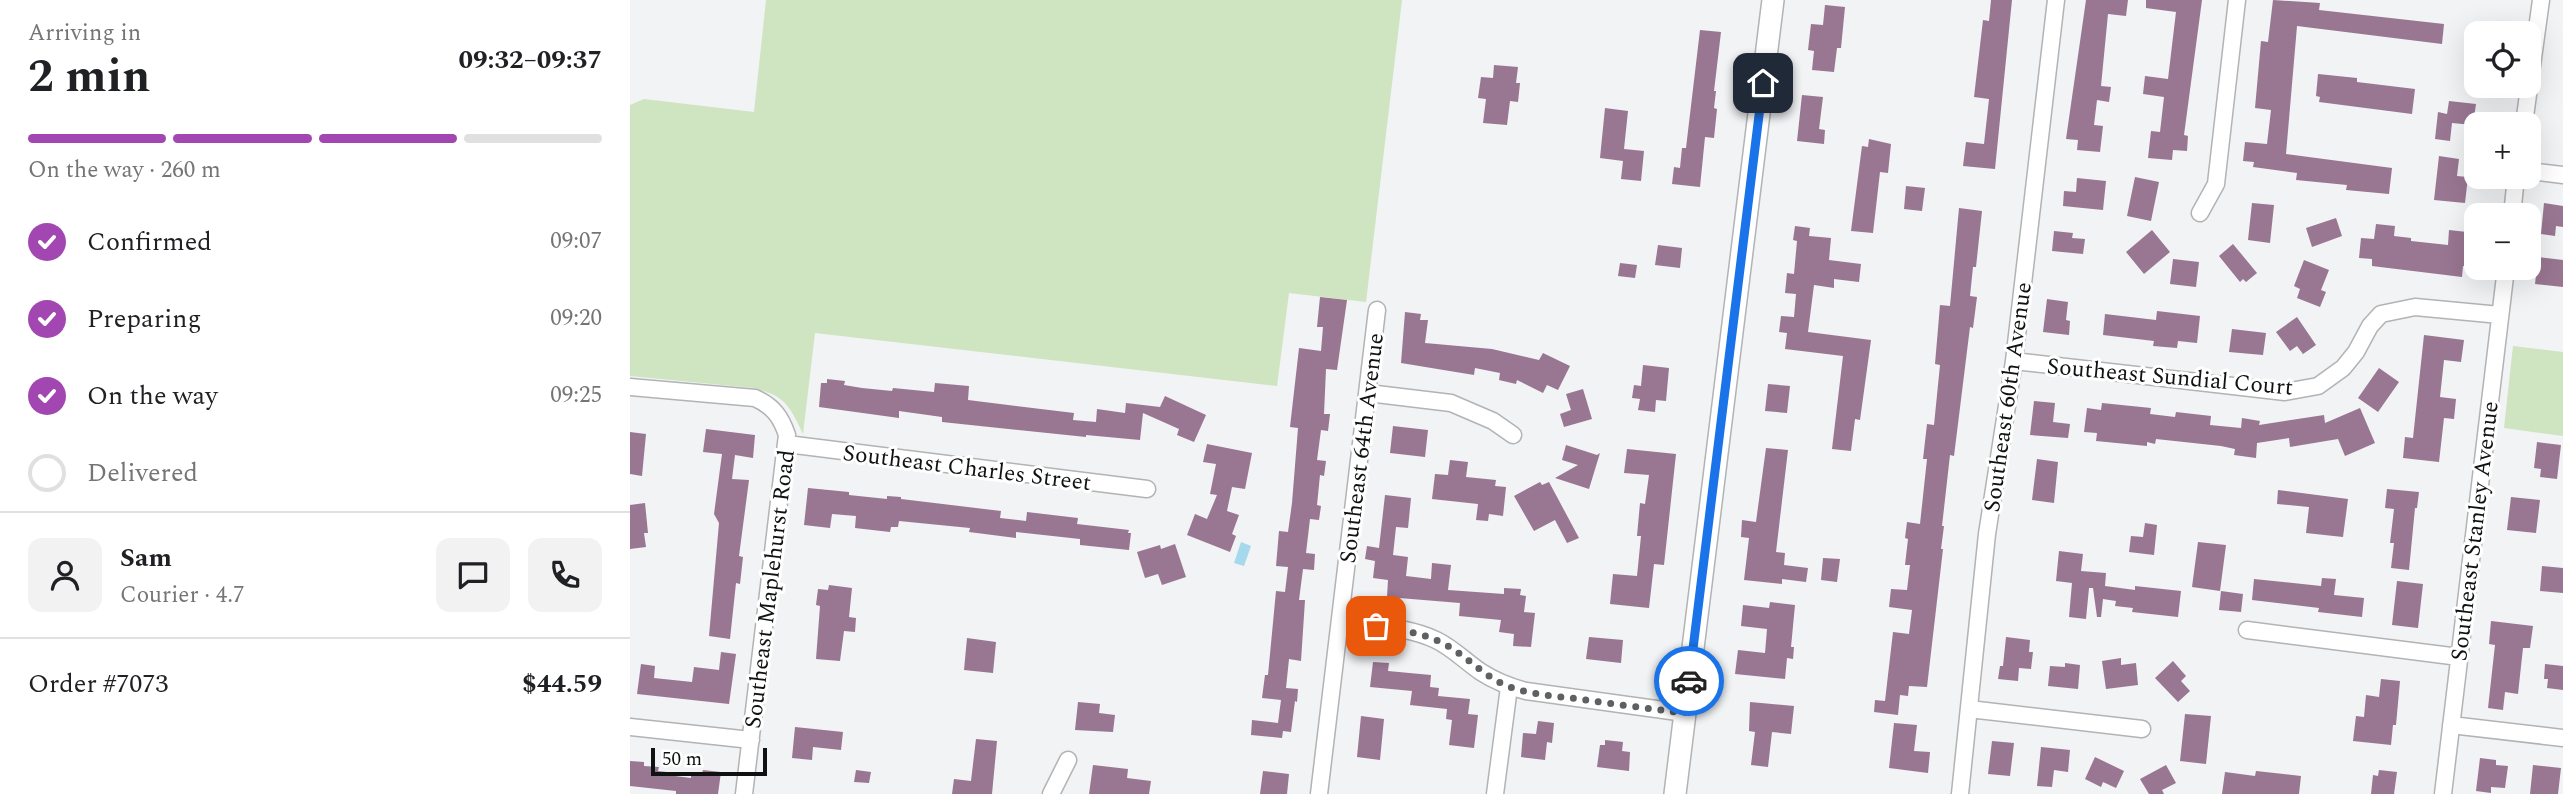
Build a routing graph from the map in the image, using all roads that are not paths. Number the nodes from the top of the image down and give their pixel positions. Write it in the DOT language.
graph roads {
  1 [pos="1773,0"];
  2 [pos="2056,0"];
  3 [pos="2237,0"];
  4 [pos="2537,1"];
  5 [pos="2525,112"];
  6 [pos="2541,172"];
  7 [pos="2563,174"];
  8 [pos="2200,213"];
  9 [pos="2504,280"];
  10 [pos="1377,310"];
  11 [pos="2500,315"];
  12 [pos="2014,361"];
  13 [pos="630,387"];
  14 [pos="1368,393"];
  15 [pos="1513,435"];
  16 [pos="788,444"];
  17 [pos="1147,489"];
  18 [pos="1340,621"];
  19 [pos="2247,629"];
  20 [pos="2459,657"];
  21 [pos="1509,687"];
  22 [pos="1969,709"];
  23 [pos="1685,713"];
  24 [pos="2451,726"];
  25 [pos="630,727"];
  26 [pos="2142,729"];
  27 [pos="2563,738"];
  28 [pos="751,740"];
  29 [pos="1068,760"];
  30 [pos="744,794"];
  31 [pos="1051,794"];
  32 [pos="1319,794"];
  33 [pos="1495,794"];
  34 [pos="1675,794"];
  35 [pos="1960,794"];
  36 [pos="2443,794"];
  1 -- 23 [label="main road"];
  2 -- 12 [label="street, Southeast 60th Avenue"];
  3 -- 8 [label="street"];
  4 -- 5 [label="street"];
  6 -- 7 [label="street"];
  9 -- 11 [label="street, Southeast Stanley Avenue"];
  10 -- 14 [label="street, Southeast 64th Avenue"];
  11 -- 12 [label="street, Southeast Sundial Court"];
  11 -- 20 [label="street, Southeast Stanley Avenue"];
  12 -- 22 [label="street, Southeast 60th Avenue"];
  13 -- 16 [label="street, Southeast Maplehurst Road"];
  14 -- 15 [label="street"];
  14 -- 18 [label="street, Southeast 64th Avenue"];
  16 -- 17 [label="street, Southeast Charles Street"];
  16 -- 28 [label="street, Southeast Maplehurst Road"];
  18 -- 21 [label="street"];
  18 -- 32 [label="street, Southeast 64th Avenue"];
  19 -- 20 [label="street"];
  20 -- 24 [label="street, Southeast Stanley Avenue"];
  21 -- 23 [label="street"];
  21 -- 33 [label="street"];
  22 -- 26 [label="street"];
  22 -- 35 [label="street, Southeast 60th Avenue"];
  23 -- 34 [label="main road"];
  24 -- 27 [label="street"];
  24 -- 36 [label="street, Southeast Stanley Avenue"];
  25 -- 28 [label="street"];
  28 -- 30 [label="street, Southeast Maplehurst Road"];
  29 -- 31 [label="street"];
}
